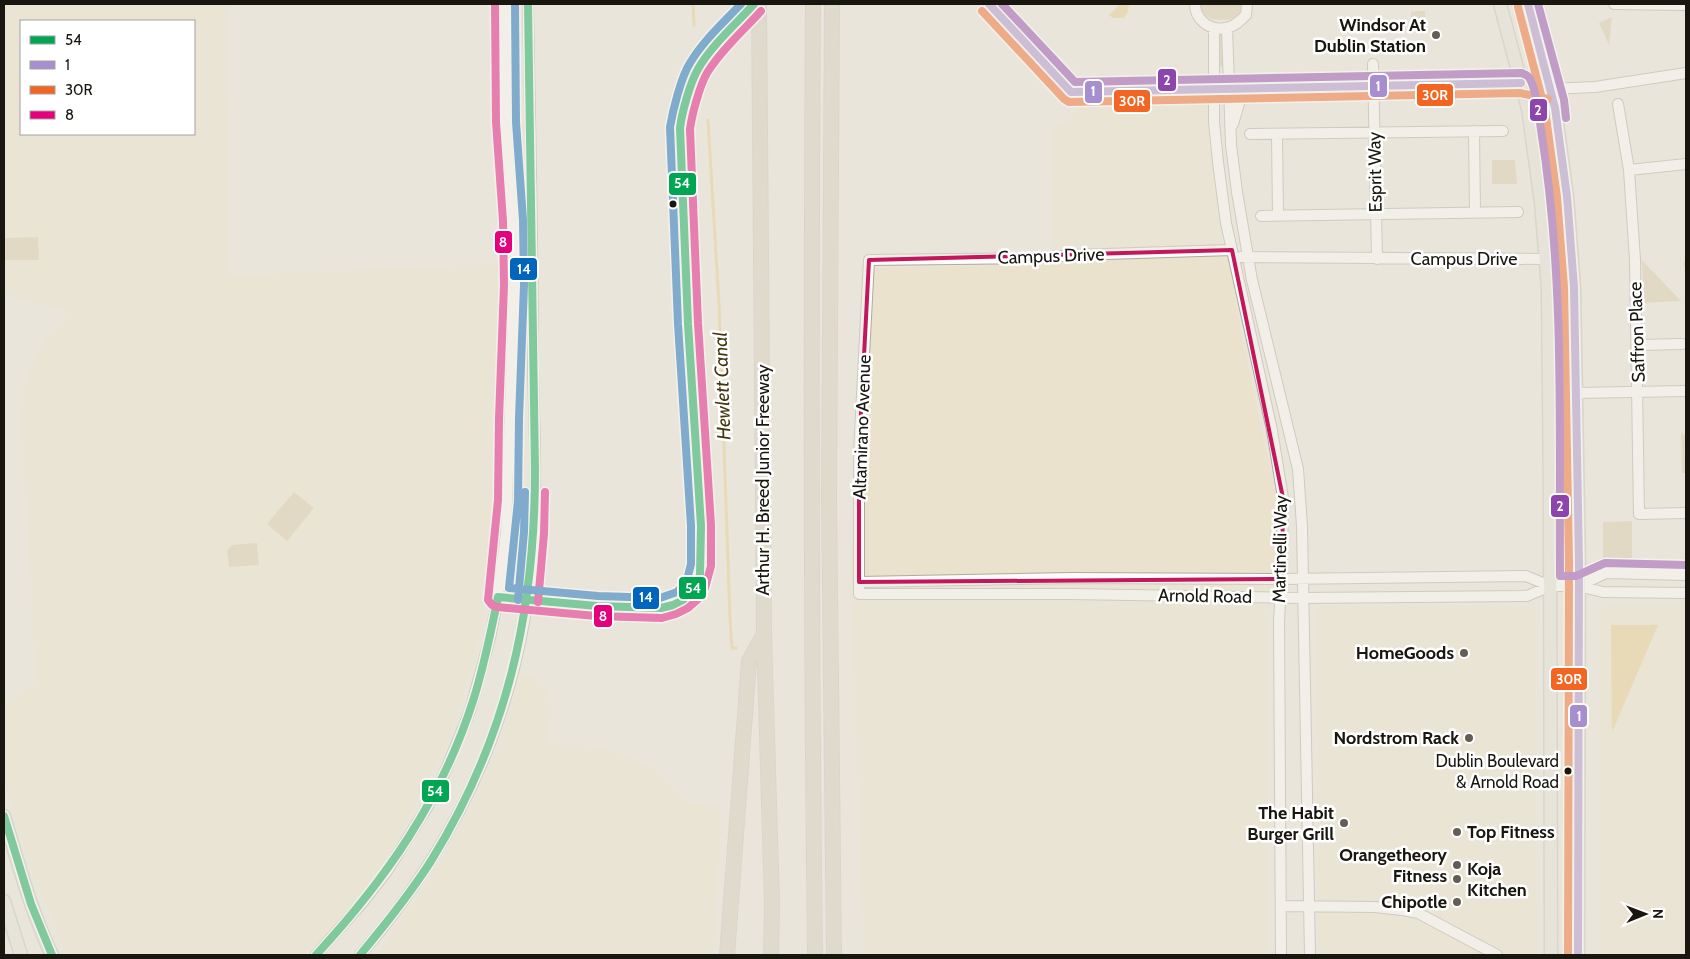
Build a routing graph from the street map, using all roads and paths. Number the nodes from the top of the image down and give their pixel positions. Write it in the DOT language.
graph roads {
  1 [pos="505,4"];
  2 [pos="528,4"];
  3 [pos="760,4"];
  4 [pos="813,4"];
  5 [pos="832,4"];
  6 [pos="989,4"];
  7 [pos="1195,4"];
  8 [pos="1248,4"];
  9 [pos="1500,4"];
  10 [pos="1528,4"];
  11 [pos="1614,4"];
  12 [pos="1686,5"];
  13 [pos="1214,28"];
  14 [pos="1227,28"];
  15 [pos="1373,64"];
  16 [pos="1686,73"];
  17 [pos="1521,83"];
  18 [pos="1374,86"];
  19 [pos="1214,88"];
  20 [pos="1228,88"];
  21 [pos="1254,88"];
  22 [pos="1550,89"];
  23 [pos="1618,104"];
  24 [pos="1474,131"];
  25 [pos="1503,131"];
  26 [pos="1375,133"];
  27 [pos="1250,134"];
  28 [pos="1277,134"];
  29 [pos="1686,164"];
  30 [pos="1629,170"];
  31 [pos="1234,171"];
  32 [pos="1518,212"];
  33 [pos="1475,213"];
  34 [pos="1376,214"];
  35 [pos="1261,216"];
  36 [pos="1278,216"];
  37 [pos="1233,254"];
  38 [pos="1248,257"];
  39 [pos="1377,259"];
  40 [pos="1545,259"];
  41 [pos="869,260"];
  42 [pos="1682,344"];
  43 [pos="1637,345"];
  44 [pos="1686,391"];
  45 [pos="1638,392"];
  46 [pos="1576,393"];
  47 [pos="1686,514"];
  48 [pos="1686,575"];
  49 [pos="1282,579"];
  50 [pos="1303,579"];
  51 [pos="859,582"];
  52 [pos="1550,586"];
  53 [pos="1578,586"];
  54 [pos="1686,593"];
  55 [pos="859,594"];
  56 [pos="1281,597"];
  57 [pos="1303,598"];
  58 [pos="764,634"];
  59 [pos="4,816"];
  60 [pos="7,833"];
  61 [pos="4,901"];
  62 [pos="1281,906"];
  63 [pos="1310,907"];
  64 [pos="834,936"];
  65 [pos="21,955"];
  66 [pos="52,955"];
  67 [pos="316,955"];
  68 [pos="360,955"];
  69 [pos="727,955"];
  70 [pos="771,955"];
  71 [pos="815,955"];
  72 [pos="834,955"];
  73 [pos="840,955"];
  74 [pos="1281,955"];
  75 [pos="1310,955"];
  76 [pos="1497,955"];
  77 [pos="1550,955"];
  78 [pos="1578,955"];
  1 -- 67 [label="street"];
  2 -- 68 [label="street"];
  3 -- 58 [label="highway, Arthur H. Breed Junior Freeway"];
  4 -- 71 [label="highway"];
  5 -- 64 [label="highway"];
  6 -- 19 [label="street"];
  7 -- 13 [label="street"];
  8 -- 14 [label="street"];
  9 -- 17 [label="main road"];
  10 -- 22 [label="main road"];
  11 -- 12 [label="street"];
  13 -- 14 [label="street"];
  13 -- 19 [label="street, Martinelli Way"];
  14 -- 20 [label="street, Martinelli Way"];
  15 -- 18 [label="street, Esprit Way"];
  16 -- 22 [label="street"];
  17 -- 18 [label="street"];
  17 -- 22 [label="street"];
  17 -- 40 [label="main road"];
  18 -- 21 [label="street"];
  18 -- 26 [label="street, Esprit Way"];
  19 -- 20 [label="street"];
  19 -- 37 [label="street, Martinelli Way"];
  20 -- 21 [label="street"];
  20 -- 31 [label="street, Martinelli Way"];
  21 -- 31 [label="street, Martinelli Way"];
  22 -- 46 [label="main road"];
  23 -- 30 [label="street, Saffron Place"];
  24 -- 25 [label="street"];
  24 -- 26 [label="street"];
  24 -- 33 [label="street"];
  26 -- 28 [label="street"];
  26 -- 34 [label="street, Esprit Way"];
  27 -- 28 [label="street"];
  28 -- 36 [label="street"];
  29 -- 30 [label="street"];
  30 -- 43 [label="street, Saffron Place"];
  31 -- 38 [label="street, Martinelli Way"];
  32 -- 33 [label="street"];
  33 -- 34 [label="street"];
  34 -- 36 [label="street"];
  34 -- 39 [label="street, Esprit Way"];
  35 -- 36 [label="street"];
  37 -- 38 [label="street, Campus Drive"];
  37 -- 41 [label="street, Campus Drive"];
  37 -- 49 [label="street, Martinelli Way"];
  38 -- 39 [label="street, Campus Drive"];
  38 -- 50 [label="street, Martinelli Way"];
  39 -- 40 [label="street, Campus Drive"];
  40 -- 52 [label="main road"];
  41 -- 51 [label="street, Altamirano Avenue"];
  42 -- 43 [label="street"];
  43 -- 45 [label="street, Saffron Place"];
  44 -- 45 [label="street"];
  45 -- 46 [label="street"];
  45 -- 47 [label="street, Saffron Place"];
  46 -- 53 [label="main road"];
  48 -- 53 [label="street, Arnold Road"];
  49 -- 50 [label="street, Arnold Road"];
  49 -- 51 [label="street, Arnold Road"];
  49 -- 56 [label="street, Martinelli Way"];
  50 -- 52 [label="street, Arnold Road"];
  50 -- 57 [label="street, Martinelli Way"];
  51 -- 55 [label="street, Altamirano Avenue"];
  52 -- 53 [label="street, Arnold Road"];
  52 -- 57 [label="street, Arnold Road"];
  52 -- 77 [label="main road"];
  53 -- 54 [label="street, Arnold Road"];
  53 -- 78 [label="main road"];
  55 -- 56 [label="street, Arnold Road"];
  56 -- 57 [label="street, Arnold Road"];
  56 -- 62 [label="street, Martinelli Way"];
  57 -- 63 [label="street, Martinelli Way"];
  58 -- 69 [label="highway"];
  58 -- 70 [label="highway, Arthur H. Breed Junior Freeway"];
  59 -- 60 [label="main road"];
  60 -- 66 [label="main road"];
  61 -- 65 [label="main road"];
  62 -- 63 [label="street"];
  62 -- 74 [label="street, Martinelli Way"];
  63 -- 75 [label="street, Martinelli Way"];
  63 -- 76 [label="street"];
  64 -- 72 [label="highway"];
  64 -- 73 [label="highway"];
}
